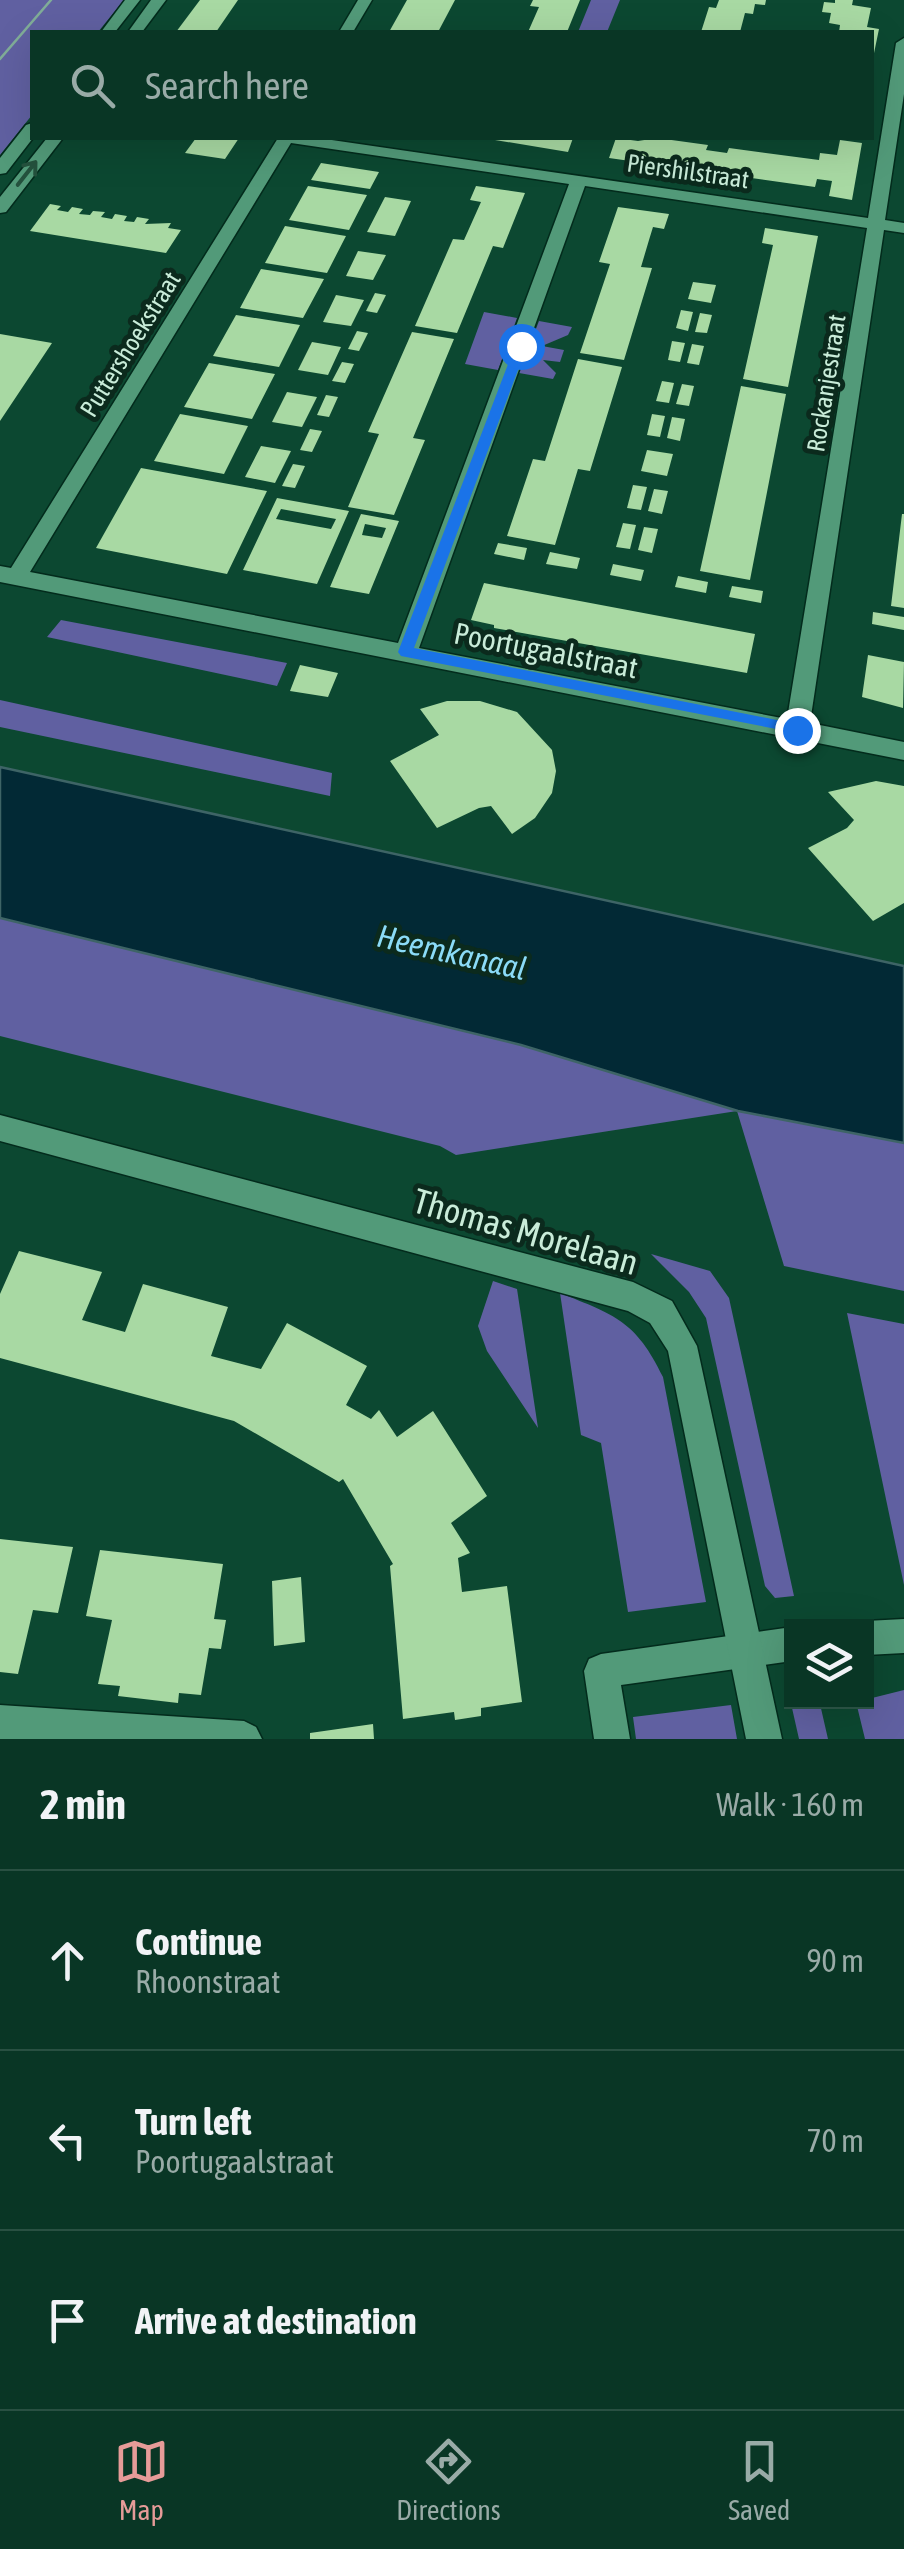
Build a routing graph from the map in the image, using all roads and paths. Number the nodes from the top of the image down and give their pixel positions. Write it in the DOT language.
graph roads {
  1 [pos="133,0"];
  2 [pos="159,0"];
  3 [pos="365,0"];
  4 [pos="110,30"];
  5 [pos="136,30"];
  6 [pos="347,30"];
  7 [pos="904,43"];
  8 [pos="30,131"];
  9 [pos="53,140"];
  10 [pos="286,140"];
  11 [pos="301,140"];
  12 [pos="0,169"];
  13 [pos="578,181"];
  14 [pos="0,208"];
  15 [pos="876,224"];
  16 [pos="904,228"];
  17 [pos="8,576"];
  18 [pos="406,652"];
  19 [pos="797,730"];
  20 [pos="904,751"];
  21 [pos="0,1128"];
  22 [pos="904,1636"];
  23 [pos="874,1638"];
  24 [pos="784,1645"];
  25 [pos="746,1651"];
  26 [pos="0,1722"];
  27 [pos="244,1739"];
  28 [pos="612,1739"];
  29 [pos="764,1739"];
  1 -- 4 [label="street"];
  2 -- 5 [label="street"];
  3 -- 6 [label="street"];
  7 -- 15 [label="street, Rockanjestraat"];
  8 -- 12 [label="street"];
  14 -- 9 [label="street, one-way"];
  10 -- 17 [label="street, Puttershoekstraat"];
  11 -- 13 [label="street, Piershilstraat"];
  13 -- 15 [label="street, Piershilstraat"];
  13 -- 18 [label="street"];
  15 -- 16 [label="street, Piershilstraat"];
  15 -- 19 [label="street, Rockanjestraat"];
  17 -- 18 [label="street, Poortugaalstraat"];
  18 -- 19 [label="street, Poortugaalstraat"];
  19 -- 20 [label="street, Poortugaalstraat"];
  21 -- 25 [label="street, Thomas Morelaan"];
  22 -- 23 [label="street"];
  24 -- 25 [label="street"];
  25 -- 28 [label="street"];
  25 -- 29 [label="street, Thomas Morelaan"];
  26 -- 27 [label="street"];
}
